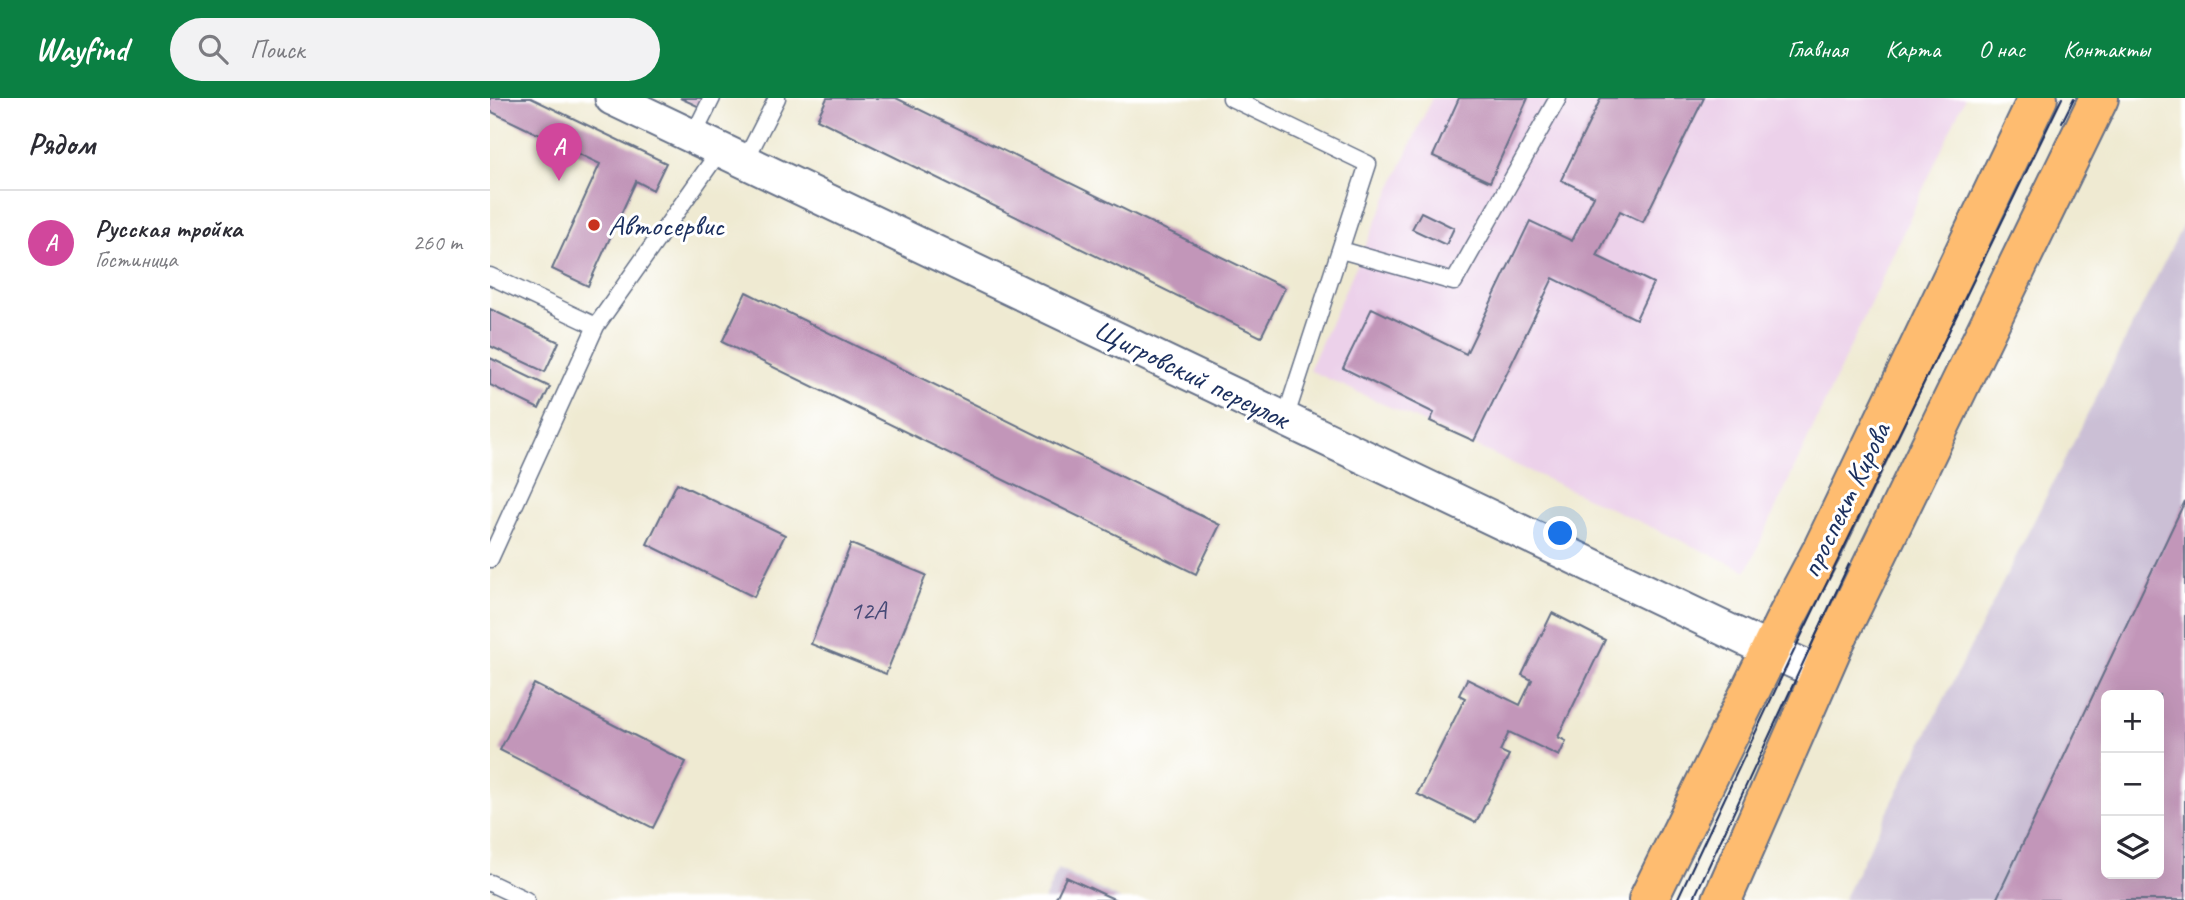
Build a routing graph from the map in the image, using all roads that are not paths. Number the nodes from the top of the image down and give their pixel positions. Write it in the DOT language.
graph roads {
  1 [pos="612,98"];
  2 [pos="712,98"];
  3 [pos="777,98"];
  4 [pos="1231,98"];
  5 [pos="1558,98"];
  6 [pos="2099,98"];
  7 [pos="2035,99"];
  8 [pos="720,149"];
  9 [pos="1340,250"];
  10 [pos="490,276"];
  11 [pos="596,326"];
  12 [pos="1285,419"];
  13 [pos="490,559"];
  14 [pos="1771,651"];
  15 [pos="1822,674"];
  16 [pos="490,883"];
  17 [pos="526,900"];
  18 [pos="1648,900"];
  19 [pos="1722,900"];
  1 -- 8 [label="street, Щигровский переулок"];
  2 -- 8 [label="lane"];
  3 -- 8 [label="lane"];
  4 -- 9 [label="lane"];
  5 -- 9 [label="lane"];
  6 -- 15 [label="main road, проспект Кирова"];
  7 -- 14 [label="main road, проспект Кирова"];
  8 -- 11 [label="lane"];
  8 -- 12 [label="street, Щигровский переулок"];
  9 -- 12 [label="lane"];
  10 -- 11 [label="lane"];
  11 -- 13 [label="lane"];
  12 -- 14 [label="street, Щигровский переулок"];
  14 -- 15 [label="street, Щигровский переулок"];
  14 -- 18 [label="main road, проспект Кирова"];
  15 -- 19 [label="main road, проспект Кирова"];
  16 -- 17 [label="lane"];
}
